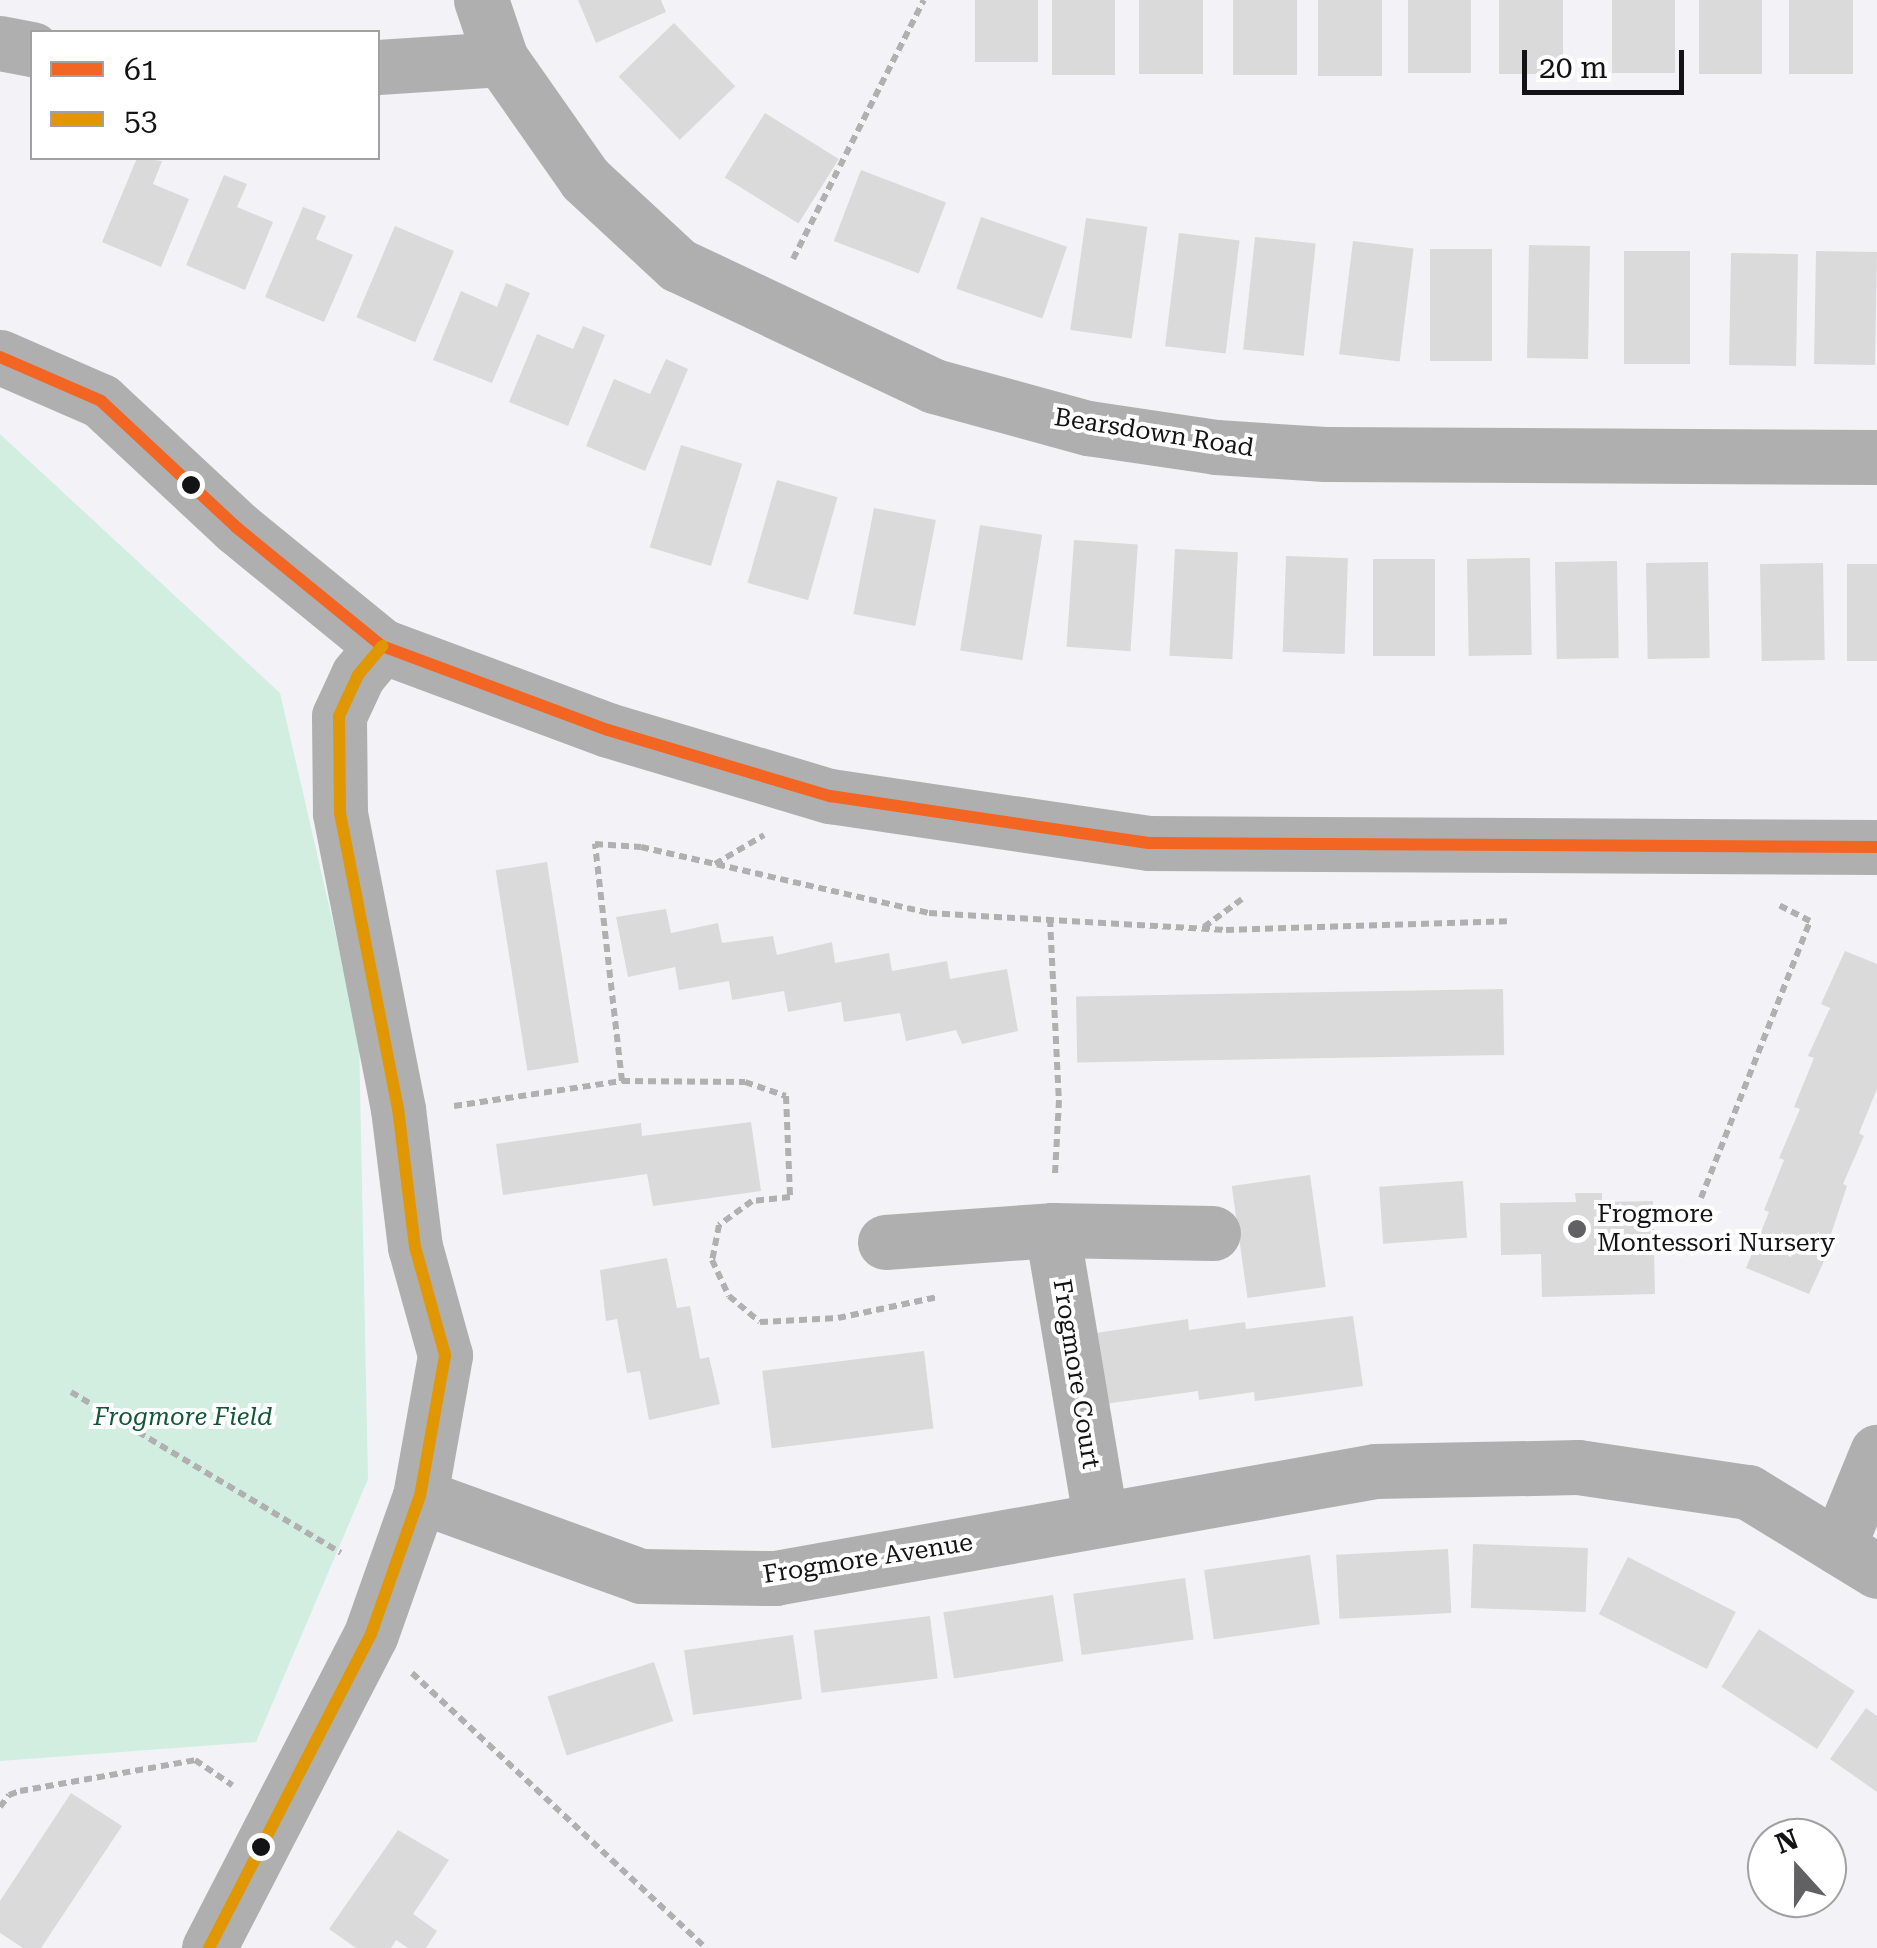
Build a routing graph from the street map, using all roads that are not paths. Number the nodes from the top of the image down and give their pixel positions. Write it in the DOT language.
graph roads {
  1 [pos="481,0"];
  2 [pos="0,43"];
  3 [pos="30,49"];
  4 [pos="501,60"];
  5 [pos="380,67"];
  6 [pos="0,357"];
  7 [pos="1877,457"];
  8 [pos="382,646"];
  9 [pos="1877,847"];
  10 [pos="1052,1230"];
  11 [pos="1214,1232"];
  12 [pos="886,1242"];
  13 [pos="1877,1452"];
  14 [pos="420,1496"];
  15 [pos="1100,1518"];
  16 [pos="1858,1559"];
  17 [pos="221,1942"];
  1 -- 4 [label="street, Bearsdown Road"];
  2 -- 3 [label="street"];
  4 -- 5 [label="street"];
  4 -- 7 [label="street, Bearsdown Road"];
  6 -- 8 [label="street"];
  8 -- 9 [label="street"];
  8 -- 14 [label="street"];
  10 -- 11 [label="street"];
  10 -- 12 [label="street"];
  10 -- 15 [label="street, Frogmore Court"];
  13 -- 16 [label="street"];
  14 -- 15 [label="street, Frogmore Avenue"];
  14 -- 17 [label="street"];
  15 -- 16 [label="street, Frogmore Avenue"];
}
